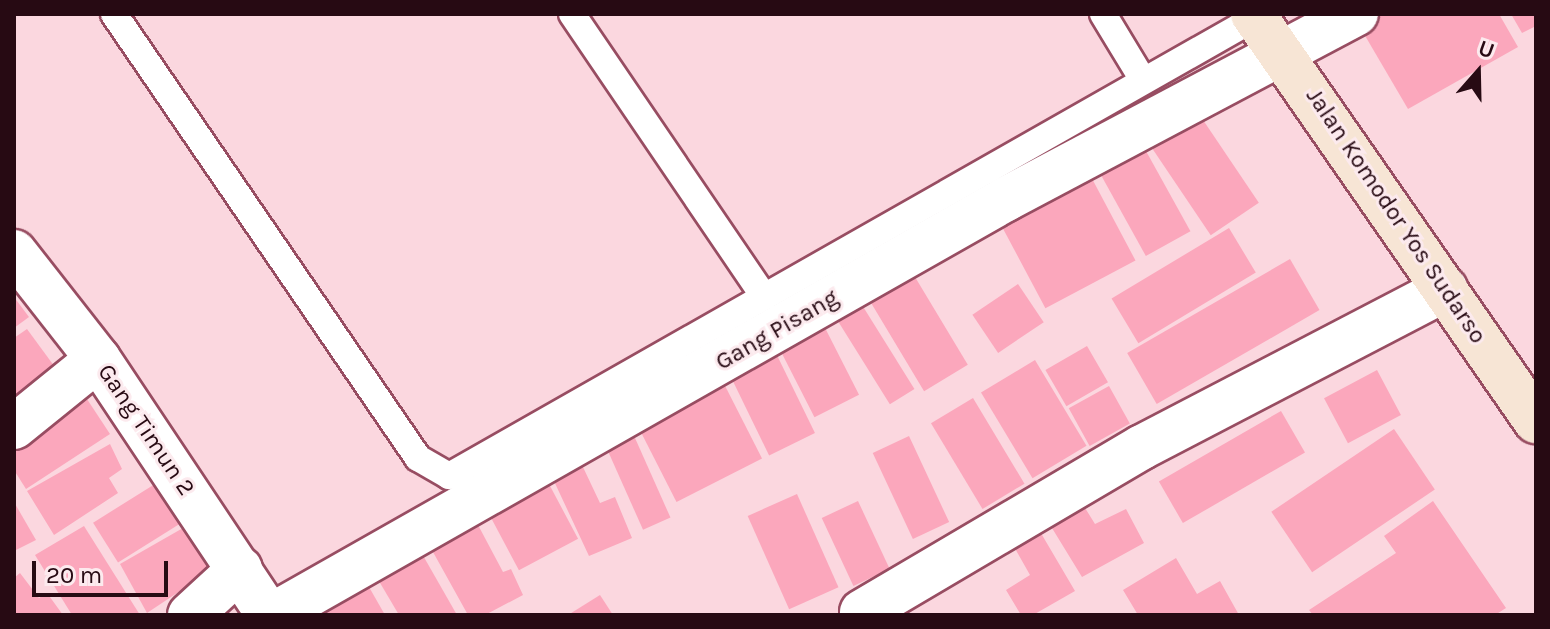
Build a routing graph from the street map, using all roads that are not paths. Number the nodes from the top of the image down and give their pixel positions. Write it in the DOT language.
graph roads {
  1 [pos="114,14"];
  2 [pos="572,14"];
  3 [pos="1103,14"];
  4 [pos="1356,14"];
  5 [pos="1244,22"];
  6 [pos="1285,53"];
  7 [pos="1143,80"];
  8 [pos="14,252"];
  9 [pos="1445,289"];
  10 [pos="764,297"];
  11 [pos="98,359"];
  12 [pos="1536,421"];
  13 [pos="14,427"];
  14 [pos="240,569"];
  15 [pos="862,612"];
  16 [pos="190,615"];
  17 [pos="271,615"];
  1 -- 10 [label="lane"];
  2 -- 10 [label="lane"];
  3 -- 7 [label="lane"];
  4 -- 6 [label="street, Gang Pisang"];
  5 -- 6 [label="street, Jalan Komodor Yos Sudarso"];
  5 -- 7 [label="lane"];
  6 -- 9 [label="street, Jalan Komodor Yos Sudarso"];
  6 -- 17 [label="street, Gang Pisang"];
  7 -- 10 [label="lane"];
  8 -- 11 [label="street, Gang Timun 2"];
  9 -- 12 [label="street, Jalan Komodor Yos Sudarso"];
  9 -- 15 [label="street"];
  11 -- 13 [label="street"];
  11 -- 14 [label="street, Gang Timun 2"];
  14 -- 16 [label="street"];
  14 -- 17 [label="street, Gang Timun 2"];
}
